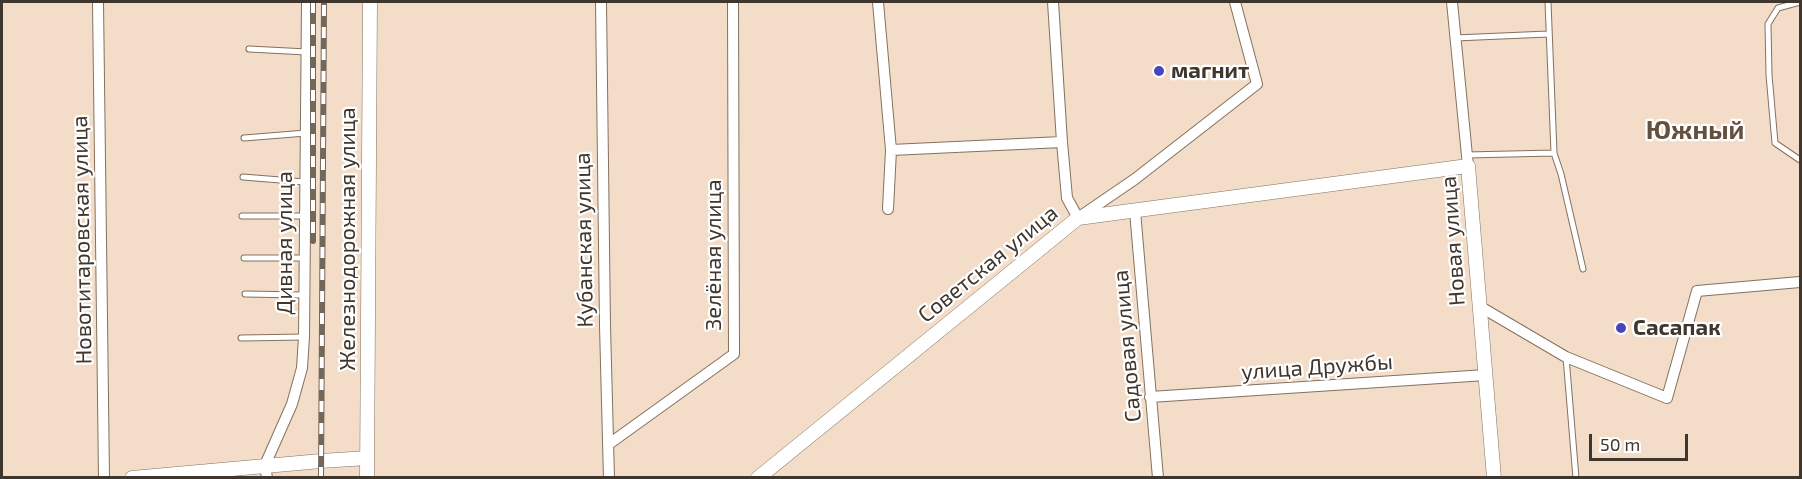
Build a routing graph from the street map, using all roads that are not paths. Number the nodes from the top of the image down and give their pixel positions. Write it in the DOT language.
graph roads {
  1 [pos="98,2"];
  2 [pos="307,2"];
  3 [pos="370,2"];
  4 [pos="601,2"];
  5 [pos="733,2"];
  6 [pos="878,2"];
  7 [pos="1053,2"];
  8 [pos="1235,2"];
  9 [pos="1452,2"];
  10 [pos="1548,2"];
  11 [pos="1800,2"];
  12 [pos="1548,34"];
  13 [pos="1455,38"];
  14 [pos="249,49"];
  15 [pos="307,52"];
  16 [pos="306,133"];
  17 [pos="244,138"];
  18 [pos="1062,142"];
  19 [pos="891,150"];
  20 [pos="1554,153"];
  21 [pos="1468,160"];
  22 [pos="1800,160"];
  23 [pos="243,177"];
  24 [pos="305,182"];
  25 [pos="888,209"];
  26 [pos="1135,211"];
  27 [pos="242,216"];
  28 [pos="306,216"];
  29 [pos="1078,218"];
  30 [pos="244,258"];
  31 [pos="305,258"];
  32 [pos="1583,269"];
  33 [pos="1800,282"];
  34 [pos="245,294"];
  35 [pos="303,295"];
  36 [pos="1479,306"];
  37 [pos="304,337"];
  38 [pos="240,338"];
  39 [pos="1566,357"];
  40 [pos="1486,375"];
  41 [pos="1150,397"];
  42 [pos="609,444"];
  43 [pos="367,458"];
  44 [pos="266,471"];
  45 [pos="104,477"];
  46 [pos="132,477"];
  47 [pos="367,477"];
  48 [pos="609,477"];
  49 [pos="759,477"];
  50 [pos="1158,477"];
  51 [pos="1494,477"];
  52 [pos="1576,477"];
  1 -- 45 [label="street, Новотитаровская улица"];
  2 -- 15 [label="street, Дивная улица"];
  3 -- 43 [label="street, Железнодорожная улица"];
  4 -- 42 [label="street, Кубанская улица"];
  5 -- 42 [label="street, Зелёная улица"];
  6 -- 19 [label="street"];
  7 -- 18 [label="street"];
  8 -- 29 [label="street"];
  9 -- 13 [label="street, Новая улица"];
  10 -- 12 [label="lane"];
  11 -- 22 [label="lane"];
  12 -- 13 [label="lane"];
  12 -- 20 [label="lane"];
  13 -- 21 [label="street, Новая улица"];
  14 -- 15 [label="lane"];
  15 -- 16 [label="street, Дивная улица"];
  16 -- 17 [label="lane"];
  16 -- 24 [label="street, Дивная улица"];
  18 -- 19 [label="street"];
  18 -- 29 [label="street"];
  19 -- 25 [label="street"];
  20 -- 21 [label="lane"];
  20 -- 32 [label="lane"];
  21 -- 26 [label="street, Советская улица"];
  21 -- 36 [label="street, Новая улица"];
  23 -- 24 [label="lane"];
  24 -- 28 [label="street, Дивная улица"];
  26 -- 29 [label="street, Советская улица"];
  26 -- 41 [label="street, Садовая улица"];
  27 -- 28 [label="lane"];
  28 -- 31 [label="street, Дивная улица"];
  29 -- 49 [label="street, Советская улица"];
  30 -- 31 [label="lane"];
  31 -- 35 [label="street, Дивная улица"];
  33 -- 39 [label="street"];
  34 -- 35 [label="lane"];
  35 -- 37 [label="street, Дивная улица"];
  36 -- 39 [label="street"];
  36 -- 40 [label="street, Новая улица"];
  37 -- 38 [label="lane"];
  37 -- 44 [label="street, Дивная улица"];
  39 -- 52 [label="lane"];
  40 -- 41 [label="street, улица Дружбы"];
  40 -- 51 [label="street, Новая улица"];
  41 -- 50 [label="street, Садовая улица"];
  42 -- 48 [label="street, Кубанская улица"];
  43 -- 44 [label="street"];
  43 -- 47 [label="street, Железнодорожная улица"];
  44 -- 46 [label="street"];
}
